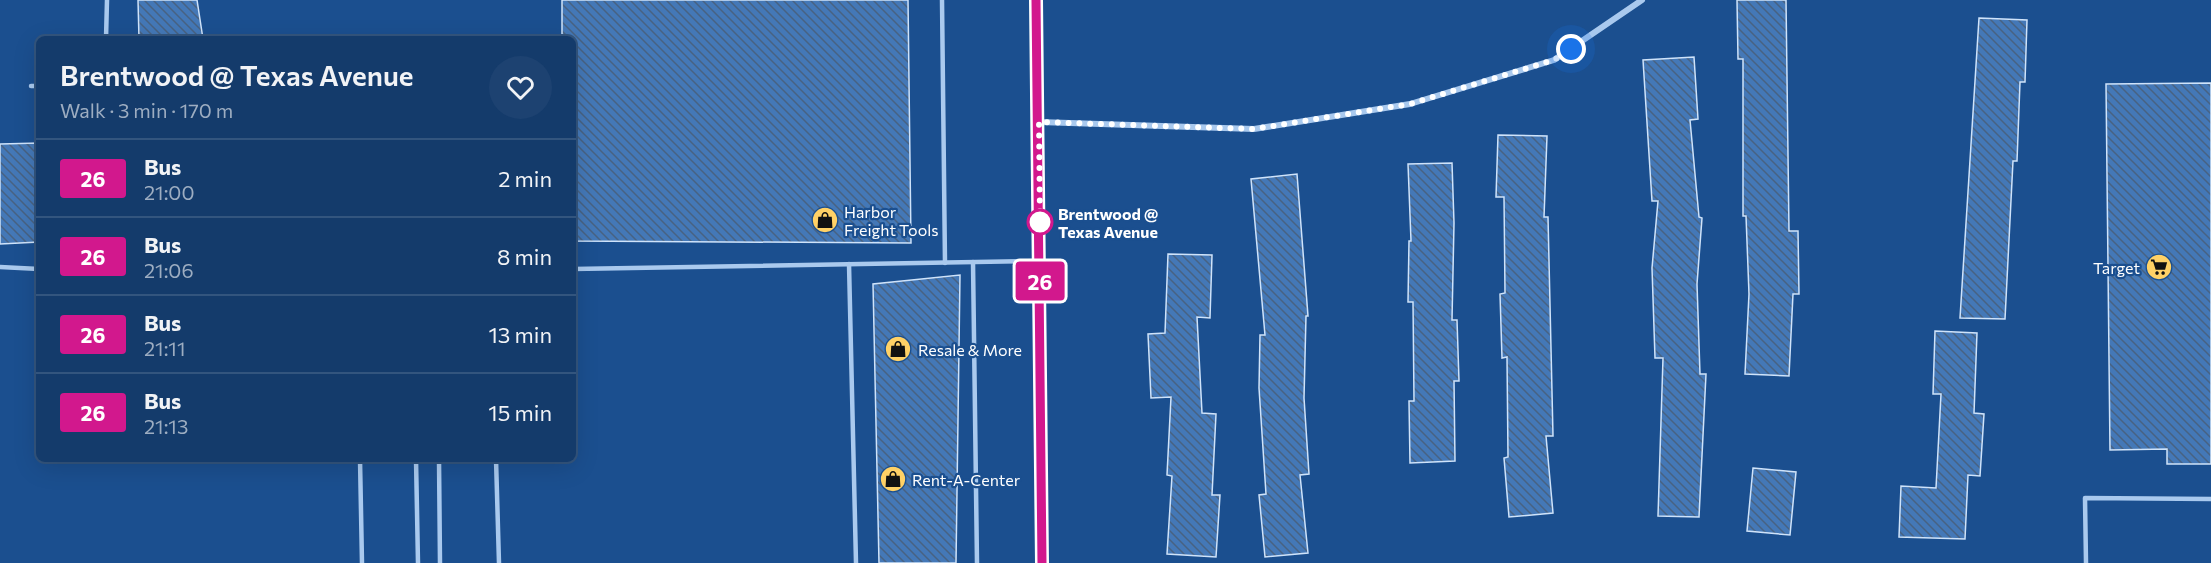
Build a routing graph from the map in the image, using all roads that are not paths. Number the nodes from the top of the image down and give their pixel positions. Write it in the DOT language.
graph roads {
  1 [pos="107,0"];
  2 [pos="942,0"];
  3 [pos="1036,0"];
  4 [pos="1642,0"];
  5 [pos="106,36"];
  6 [pos="31,86"];
  7 [pos="36,86"];
  8 [pos="1039,122"];
  9 [pos="1040,261"];
  10 [pos="973,262"];
  11 [pos="945,263"];
  12 [pos="849,264"];
  13 [pos="0,267"];
  14 [pos="36,269"];
  15 [pos="576,269"];
  16 [pos="360,462"];
  17 [pos="416,462"];
  18 [pos="439,462"];
  19 [pos="496,462"];
  20 [pos="2211,499"];
  21 [pos="362,563"];
  22 [pos="418,563"];
  23 [pos="440,563"];
  24 [pos="499,563"];
  25 [pos="856,563"];
  26 [pos="977,563"];
  27 [pos="1042,563"];
  28 [pos="2086,563"];
  1 -- 5 [label="lane"];
  2 -- 11 [label="lane"];
  3 -- 8 [label="street"];
  4 -- 8 [label="street"];
  6 -- 7 [label="lane"];
  8 -- 9 [label="street"];
  9 -- 10 [label="lane"];
  9 -- 27 [label="street"];
  10 -- 11 [label="lane"];
  10 -- 26 [label="lane"];
  11 -- 12 [label="lane"];
  12 -- 15 [label="lane"];
  12 -- 25 [label="lane"];
  13 -- 14 [label="lane"];
  16 -- 21 [label="lane"];
  17 -- 22 [label="lane"];
  18 -- 23 [label="lane"];
  19 -- 24 [label="lane"];
  20 -- 28 [label="lane"];
}
